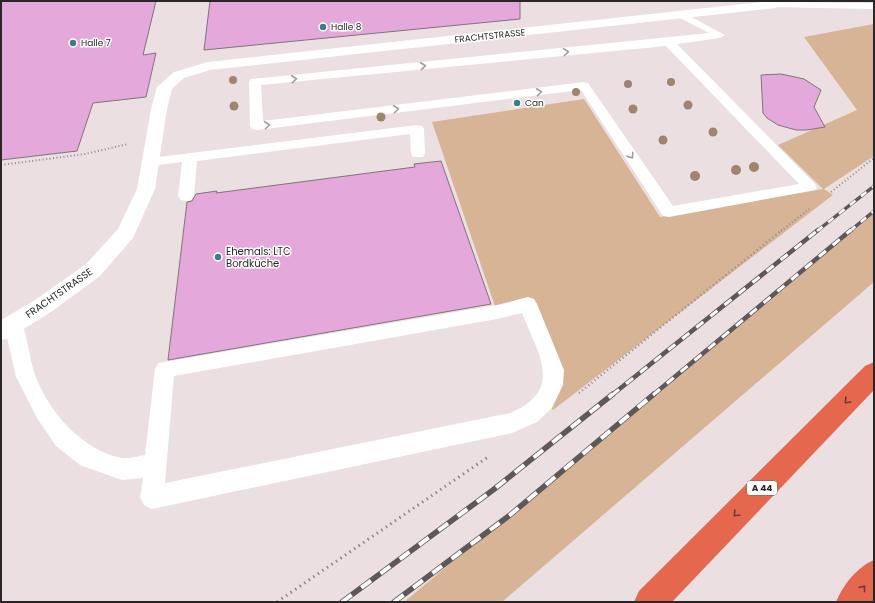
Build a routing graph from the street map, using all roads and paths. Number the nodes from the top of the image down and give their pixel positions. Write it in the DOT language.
graph roads {
  1 [pos="772,5"];
  2 [pos="874,6"];
  3 [pos="682,15"];
  4 [pos="670,42"];
  5 [pos="154,138"];
  6 [pos="418,154"];
  7 [pos="190,157"];
  8 [pos="150,162"];
  9 [pos="1,165"];
  10 [pos="186,196"];
  11 [pos="7,328"];
  12 [pos="874,373"];
  13 [pos="156,465"];
  14 [pos="874,575"];
  15 [pos="650,602"];
  16 [pos="852,602"];
  1 -- 2 [label="lane, FRACHTSTRASSE"];
  1 -- 3 [label="street, FRACHTSTRASSE"];
  3 -- 4 [label="lane"];
  3 -- 5 [label="street, FRACHTSTRASSE"];
  4 -- 4 [label="lane"];
  5 -- 8 [label="street, FRACHTSTRASSE"];
  5 -- 9 [label="path"];
  6 -- 7 [label="lane"];
  7 -- 8 [label="lane"];
  7 -- 10 [label="lane"];
  8 -- 11 [label="street, FRACHTSTRASSE"];
  11 -- 13 [label="lane"];
  12 -- 15 [label="highway, A 44, one-way"];
  13 -- 13 [label="lane"];
  16 -- 14 [label="highway, one-way"];
}
